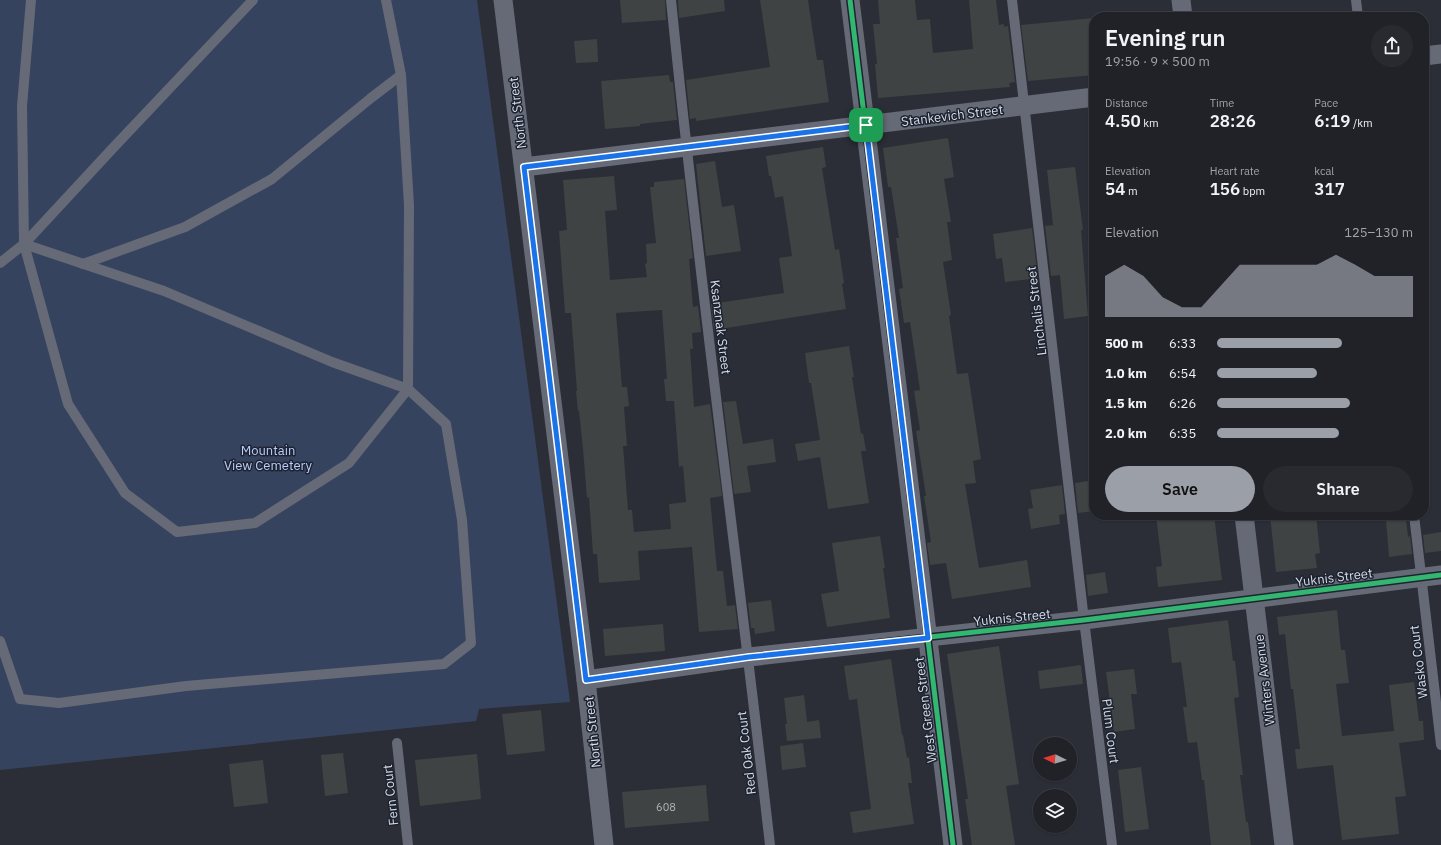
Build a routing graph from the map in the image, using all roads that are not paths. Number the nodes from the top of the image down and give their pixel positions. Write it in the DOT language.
graph roads {
  1 [pos="30,0"];
  2 [pos="253,0"];
  3 [pos="386,0"];
  4 [pos="503,0"];
  5 [pos="671,0"];
  6 [pos="850,0"];
  7 [pos="1012,0"];
  8 [pos="1181,0"];
  9 [pos="1356,0"];
  10 [pos="1182,12"];
  11 [pos="1357,12"];
  12 [pos="1441,54"];
  13 [pos="1429,55"];
  14 [pos="401,75"];
  15 [pos="1089,98"];
  16 [pos="1025,106"];
  17 [pos="866,125"];
  18 [pos="686,146"];
  19 [pos="524,167"];
  20 [pos="24,244"];
  21 [pos="0,263"];
  22 [pos="83,264"];
  23 [pos="408,389"];
  24 [pos="1245,520"];
  25 [pos="1415,520"];
  26 [pos="1441,575"];
  27 [pos="1421,577"];
  28 [pos="1254,598"];
  29 [pos="1084,620"];
  30 [pos="928,638"];
  31 [pos="0,641"];
  32 [pos="749,657"];
  33 [pos="586,680"];
  34 [pos="397,743"];
  35 [pos="1441,745"];
  36 [pos="408,845"];
  37 [pos="604,845"];
  38 [pos="770,845"];
  39 [pos="953,845"];
  40 [pos="1112,845"];
  41 [pos="1284,845"];
  1 -- 20 [label="lane"];
  2 -- 20 [label="lane"];
  3 -- 14 [label="lane"];
  4 -- 19 [label="street, North Street"];
  5 -- 18 [label="lane, Ksanznak Street"];
  6 -- 17 [label="street, West Green Street"];
  7 -- 16 [label="lane, Linchalis Street"];
  8 -- 10 [label="street"];
  9 -- 11 [label="lane"];
  12 -- 13 [label="street"];
  14 -- 22 [label="lane"];
  14 -- 23 [label="lane"];
  15 -- 16 [label="street, Stankevich Street"];
  16 -- 17 [label="street, Stankevich Street"];
  16 -- 29 [label="lane, Linchalis Street"];
  17 -- 18 [label="street, Stankevich Street"];
  17 -- 30 [label="street, West Green Street"];
  18 -- 19 [label="street, Stankevich Street"];
  18 -- 32 [label="lane, Ksanznak Street"];
  19 -- 33 [label="street, North Street"];
  20 -- 21 [label="lane"];
  20 -- 22 [label="lane"];
  20 -- 23 [label="lane"];
  22 -- 23 [label="lane"];
  23 -- 31 [label="lane"];
  24 -- 28 [label="street, Winters Avenue"];
  25 -- 27 [label="lane, Wasko Court"];
  26 -- 27 [label="street, Yuknis Street"];
  27 -- 28 [label="street, Yuknis Street"];
  27 -- 35 [label="lane, Wasko Court"];
  28 -- 29 [label="street, Yuknis Street"];
  28 -- 41 [label="street, Winters Avenue"];
  29 -- 30 [label="street, Yuknis Street"];
  29 -- 40 [label="lane, Plum Court"];
  30 -- 32 [label="street, Yuknis Street"];
  30 -- 39 [label="street, West Green Street"];
  32 -- 33 [label="street, Yuknis Street"];
  32 -- 38 [label="lane, Red Oak Court"];
  33 -- 37 [label="street, North Street"];
  34 -- 36 [label="lane, Fern Court"];
}
